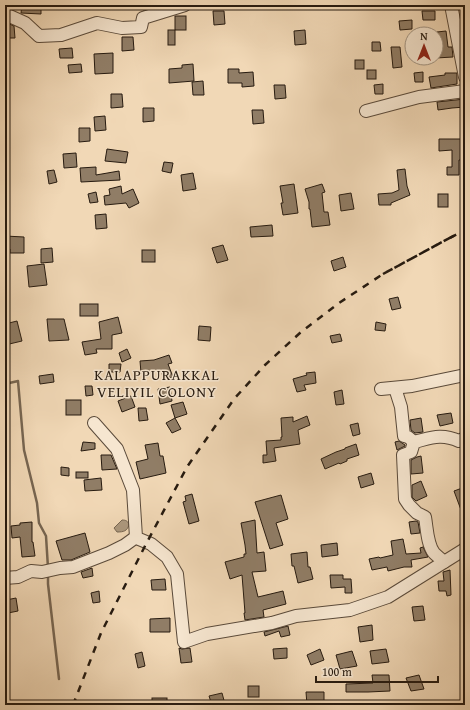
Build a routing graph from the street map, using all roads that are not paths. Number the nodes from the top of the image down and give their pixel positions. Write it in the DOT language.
graph roads {
  1 [pos="185,5"];
  2 [pos="451,5"];
  3 [pos="5,14"];
  4 [pos="465,77"];
  5 [pos="465,91"];
  6 [pos="366,111"];
  7 [pos="465,375"];
  8 [pos="395,388"];
  9 [pos="381,390"];
  10 [pos="94,423"];
  11 [pos="465,438"];
  12 [pos="414,442"];
  13 [pos="136,537"];
  14 [pos="465,549"];
  15 [pos="444,562"];
  16 [pos="5,578"];
  1 -- 3 [label="street"];
  2 -- 4 [label="street"];
  5 -- 6 [label="street"];
  7 -- 8 [label="street"];
  8 -- 9 [label="street"];
  8 -- 12 [label="street"];
  10 -- 13 [label="street"];
  11 -- 12 [label="street"];
  12 -- 15 [label="street"];
  13 -- 15 [label="street"];
  13 -- 16 [label="street"];
  14 -- 15 [label="street"];
}
